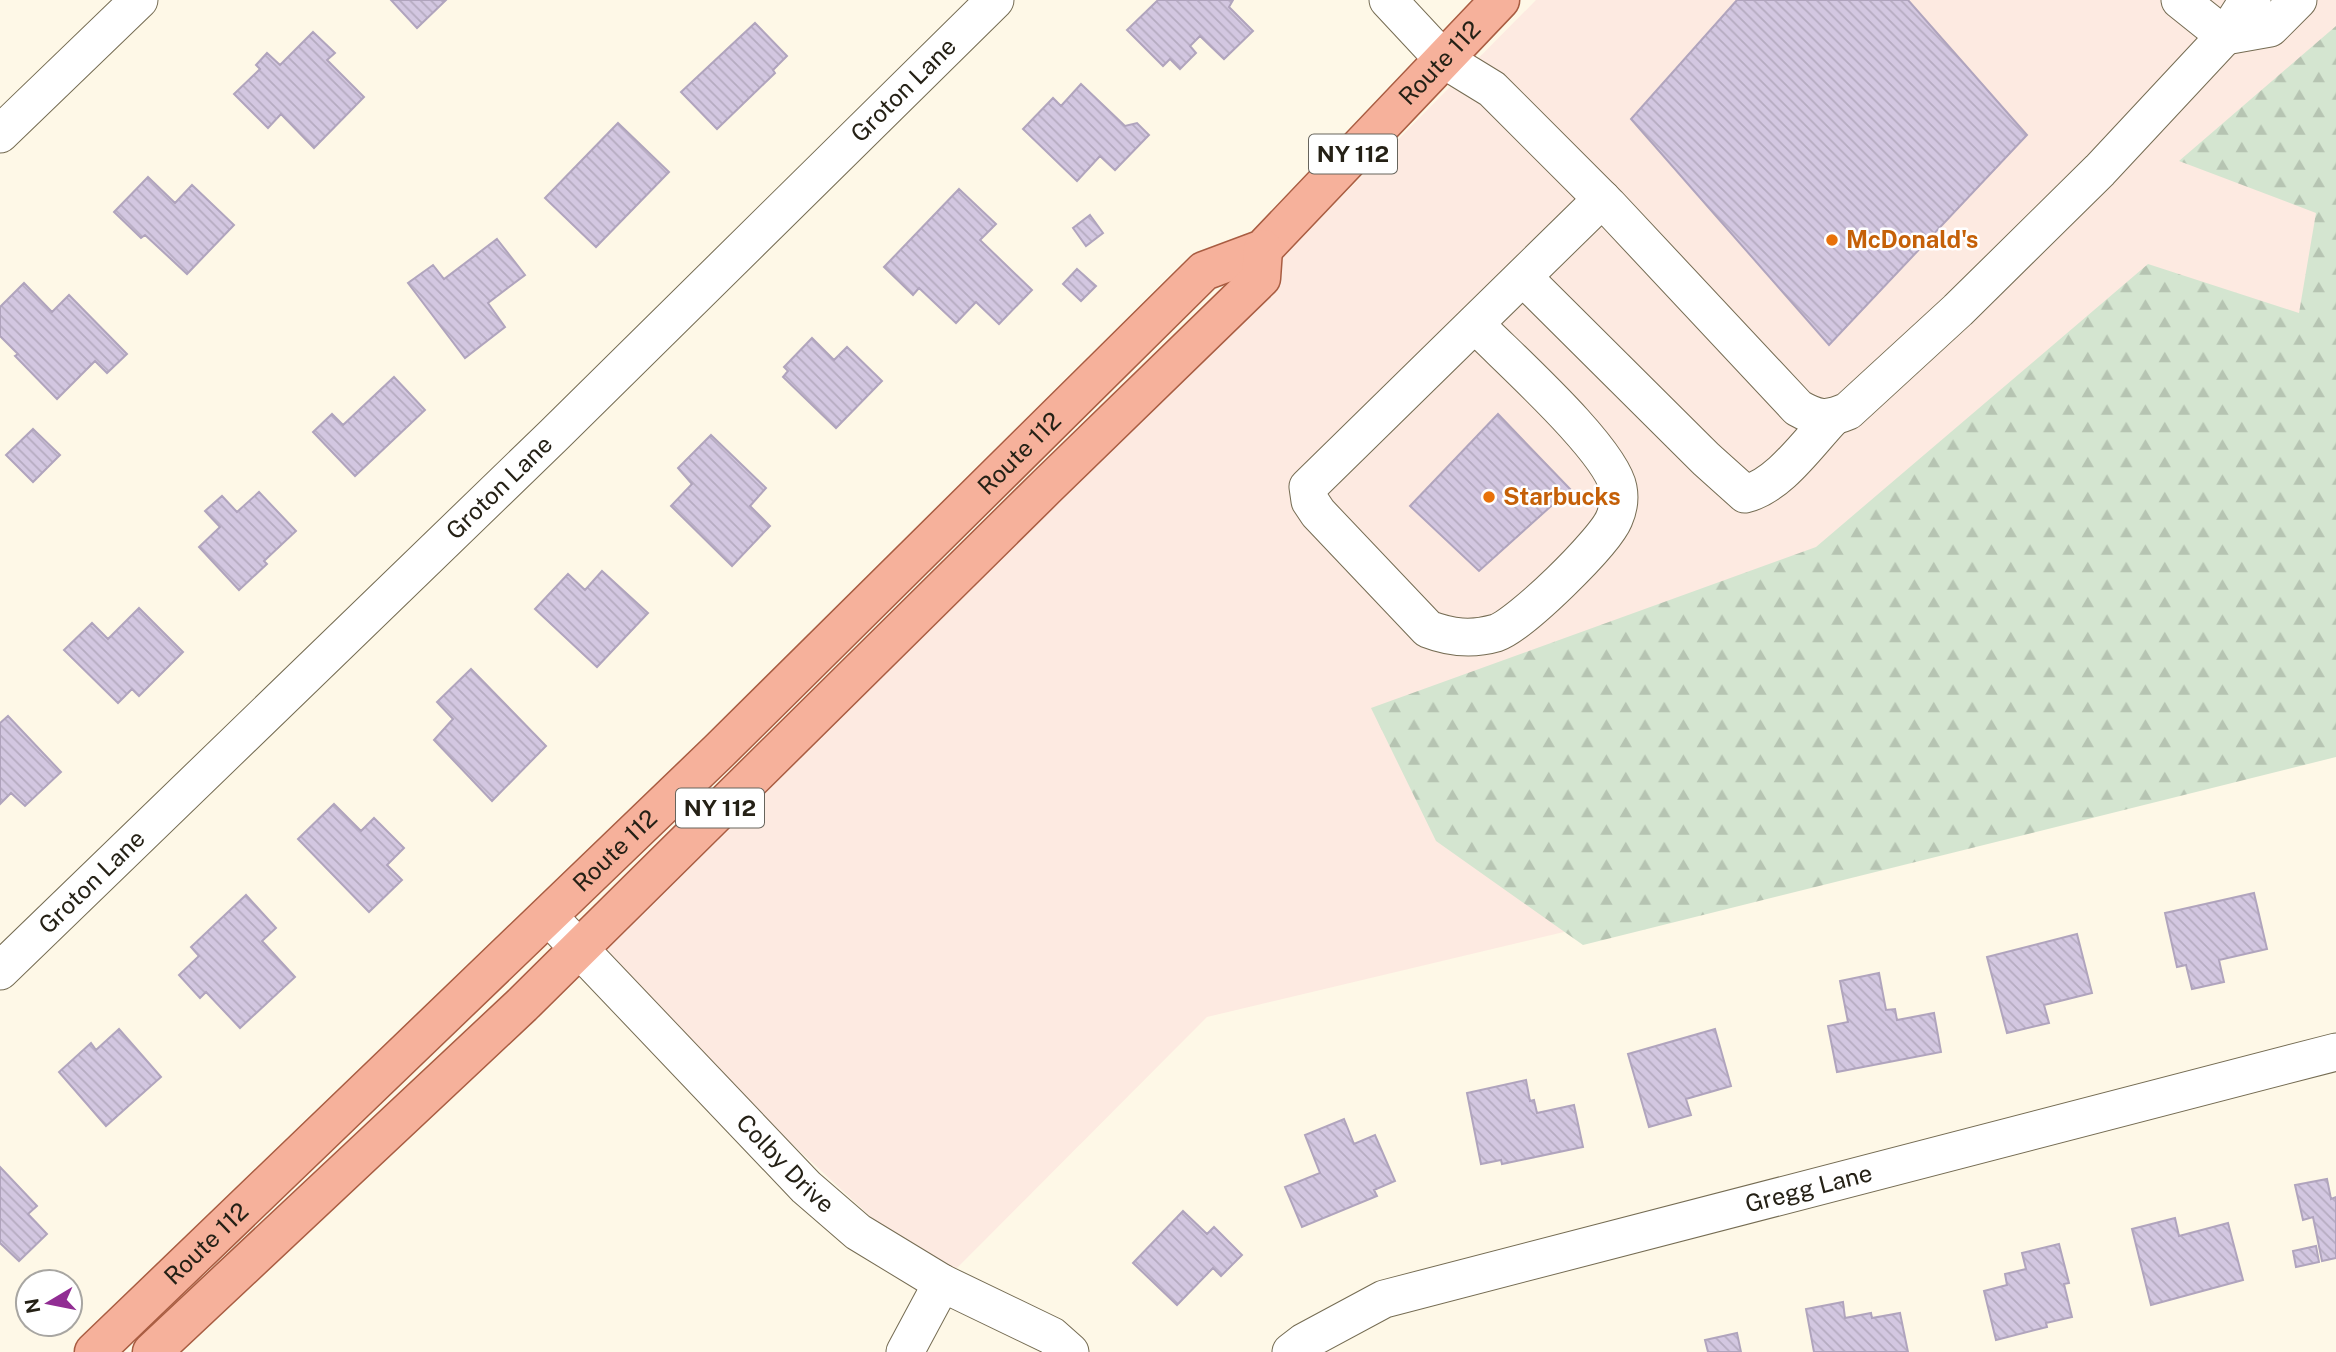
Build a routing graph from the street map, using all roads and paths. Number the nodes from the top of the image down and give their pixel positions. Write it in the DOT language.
graph roads {
  1 [pos="139,0"];
  2 [pos="995,0"];
  3 [pos="1388,0"];
  4 [pos="1500,0"];
  5 [pos="2180,0"];
  6 [pos="2252,0"];
  7 [pos="2298,0"];
  8 [pos="2225,36"];
  9 [pos="1443,59"];
  10 [pos="0,134"];
  11 [pos="1602,199"];
  12 [pos="1263,248"];
  13 [pos="1523,277"];
  14 [pos="1475,324"];
  15 [pos="1832,418"];
  16 [pos="548,916"];
  17 [pos="579,946"];
  18 [pos="0,971"];
  19 [pos="2336,1052"];
  20 [pos="942,1283"];
  21 [pos="94,1352"];
  22 [pos="152,1352"];
  23 [pos="905,1352"];
  24 [pos="1070,1352"];
  25 [pos="1291,1352"];
  1 -- 10 [label="street"];
  2 -- 18 [label="street, Groton Lane"];
  3 -- 9 [label="street"];
  4 -- 9 [label="main road, Route 112 / NY 112"];
  5 -- 8 [label="street"];
  6 -- 8 [label="street"];
  7 -- 8 [label="street"];
  8 -- 15 [label="street"];
  9 -- 11 [label="street"];
  9 -- 12 [label="main road, Route 112 / NY 112"];
  11 -- 13 [label="street"];
  11 -- 15 [label="street"];
  12 -- 16 [label="main road, Route 112 / NY 112"];
  12 -- 17 [label="main road, Route 112 / NY 112"];
  13 -- 14 [label="street"];
  13 -- 15 [label="street"];
  14 -- 14 [label="street"];
  16 -- 17 [label="street, Colby Drive"];
  16 -- 21 [label="main road, Route 112 / NY 112"];
  17 -- 20 [label="street, Colby Drive"];
  17 -- 22 [label="main road, Route 112 / NY 112"];
  19 -- 25 [label="street, Gregg Lane"];
  20 -- 23 [label="street"];
  20 -- 24 [label="street, Colby Drive"];
}
